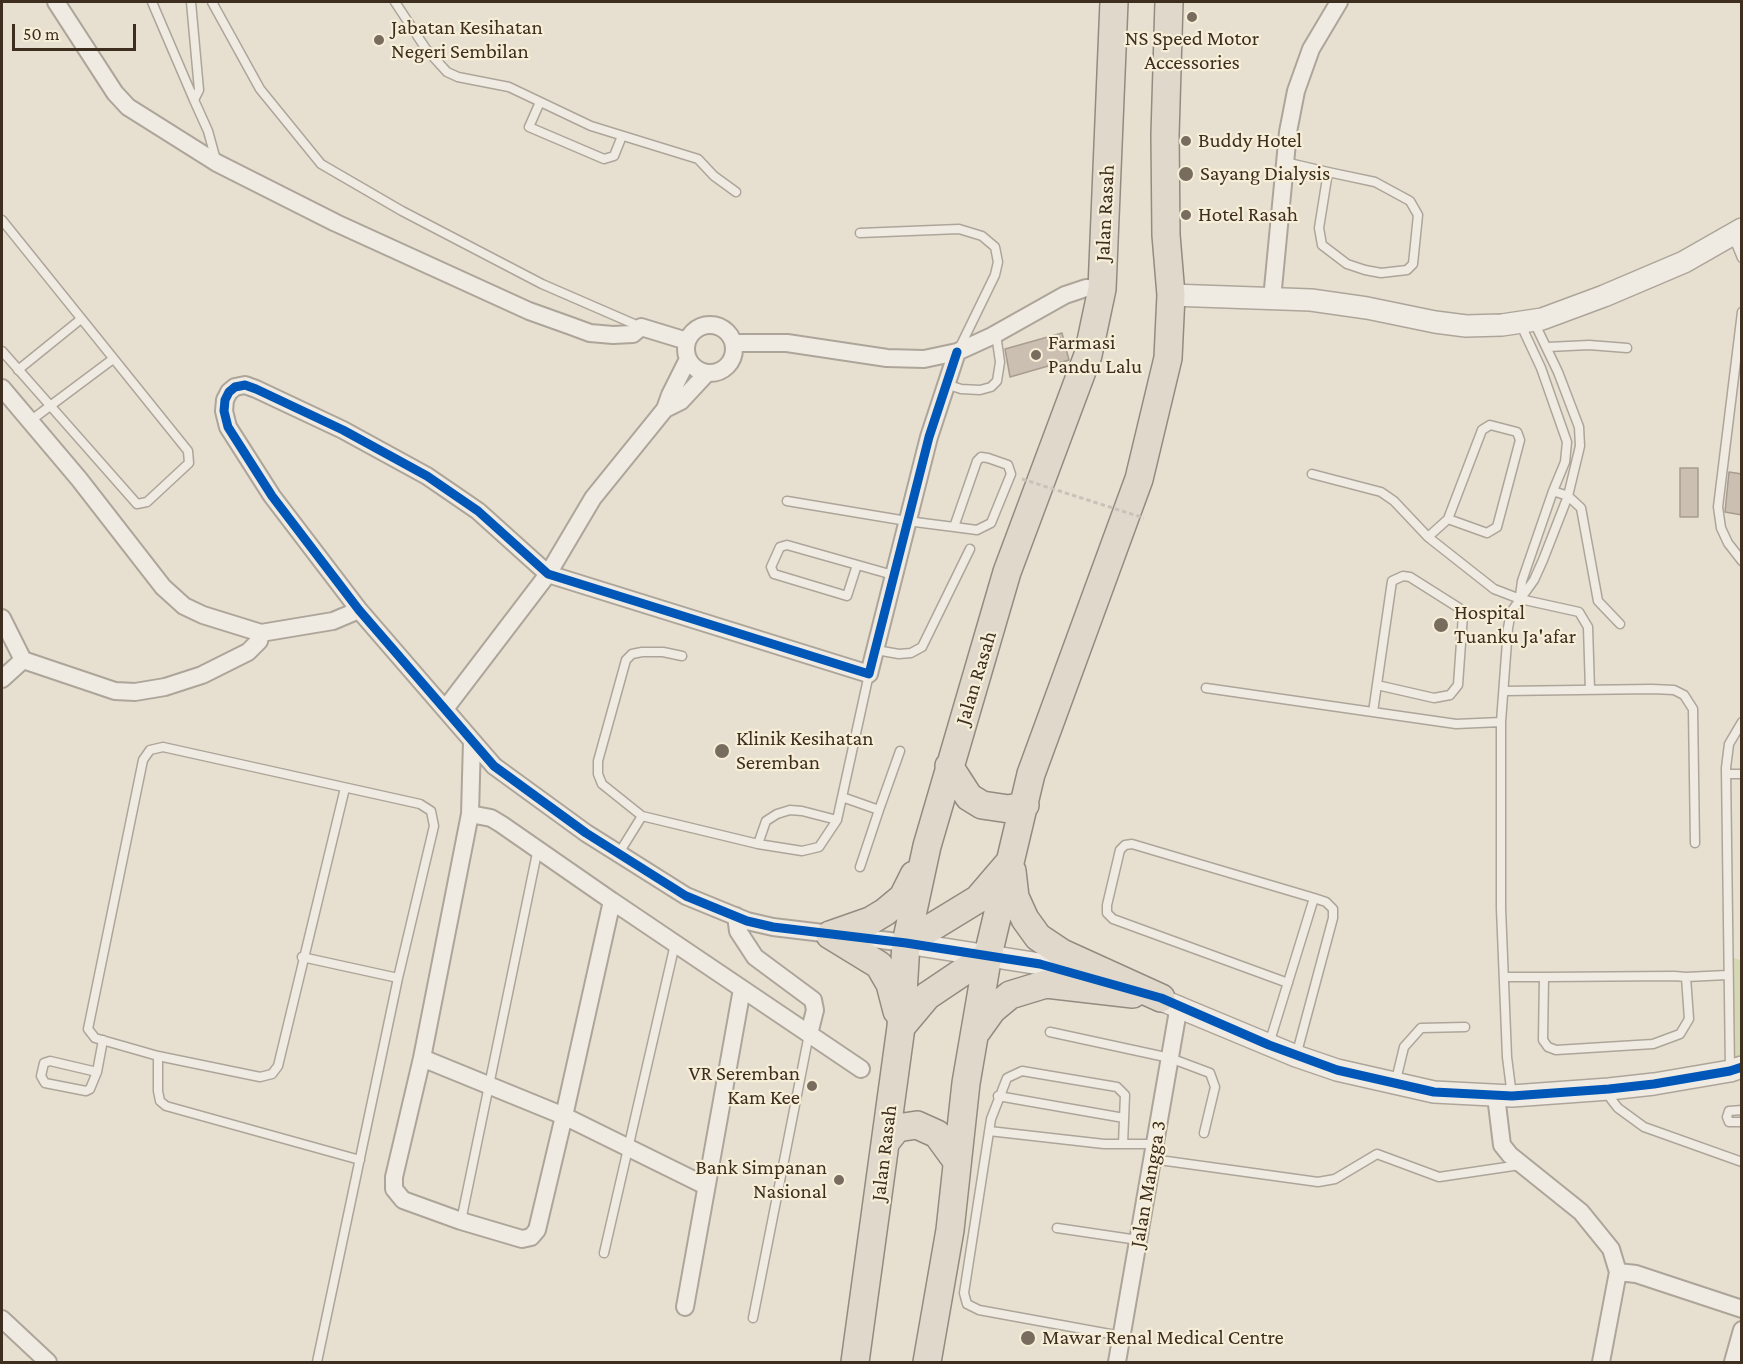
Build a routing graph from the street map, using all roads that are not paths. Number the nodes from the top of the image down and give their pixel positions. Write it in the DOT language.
graph roads {
  1 [pos="56,2"];
  2 [pos="152,2"];
  3 [pos="191,2"];
  4 [pos="212,2"];
  5 [pos="395,2"];
  6 [pos="1114,2"];
  7 [pos="1339,2"];
  8 [pos="1173,6"];
  9 [pos="194,100"];
  10 [pos="540,102"];
  11 [pos="622,136"];
  12 [pos="1285,162"];
  13 [pos="217,163"];
  14 [pos="1328,171"];
  15 [pos="736,192"];
  16 [pos="2,220"];
  17 [pos="1737,231"];
  18 [pos="860,233"];
  19 [pos="1742,258"];
  20 [pos="1102,289"];
  21 [pos="1171,295"];
  22 [pos="1272,299"];
  23 [pos="1742,312"];
  24 [pos="81,319"];
  25 [pos="1526,321"];
  26 [pos="641,327"];
  27 [pos="996,334"];
  28 [pos="687,341"];
  29 [pos="734,343"];
  30 [pos="1548,347"];
  31 [pos="1627,348"];
  32 [pos="2,351"];
  33 [pos="957,352"];
  34 [pos="113,359"];
  35 [pos="688,359"];
  36 [pos="18,370"];
  37 [pos="707,373"];
  38 [pos="946,384"];
  39 [pos="2,388"];
  40 [pos="51,407"];
  41 [pos="666,409"];
  42 [pos="30,421"];
  43 [pos="1312,474"];
  44 [pos="1553,491"];
  45 [pos="1568,496"];
  46 [pos="787,501"];
  47 [pos="1448,519"];
  48 [pos="907,520"];
  49 [pos="954,527"];
  50 [pos="1428,537"];
  51 [pos="970,549"];
  52 [pos="1742,561"];
  53 [pos="857,566"];
  54 [pos="548,574"];
  55 [pos="894,575"];
  56 [pos="1520,599"];
  57 [pos="359,610"];
  58 [pos="2,618"];
  59 [pos="1620,624"];
  60 [pos="261,633"];
  61 [pos="876,650"];
  62 [pos="682,656"];
  63 [pos="23,660"];
  64 [pos="869,674"];
  65 [pos="2,679"];
  66 [pos="1377,685"];
  67 [pos="1206,688"];
  68 [pos="1590,690"];
  69 [pos="1504,691"];
  70 [pos="445,709"];
  71 [pos="1374,712"];
  72 [pos="1501,722"];
  73 [pos="1742,722"];
  74 [pos="472,741"];
  75 [pos="900,751"];
  76 [pos="949,766"];
  77 [pos="1726,774"];
  78 [pos="1742,774"];
  79 [pos="345,788"];
  80 [pos="842,797"];
  81 [pos="1025,805"];
  82 [pos="879,810"];
  83 [pos="470,814"];
  84 [pos="642,816"];
  85 [pos="837,820"];
  86 [pos="1695,843"];
  87 [pos="758,844"];
  88 [pos="927,846"];
  89 [pos="538,848"];
  90 [pos="619,853"];
  91 [pos="1011,861"];
  92 [pos="860,867"];
  93 [pos="1314,898"];
  94 [pos="612,901"];
  95 [pos="736,916"];
  96 [pos="830,935"];
  97 [pos="906,943"];
  98 [pos="675,944"];
  99 [pos="988,955"];
  100 [pos="302,957"];
  101 [pos="1727,975"];
  102 [pos="1504,977"];
  103 [pos="1544,977"];
  104 [pos="1686,977"];
  105 [pos="398,978"];
  106 [pos="1288,983"];
  107 [pos="742,989"];
  108 [pos="1170,1001"];
  109 [pos="902,1027"];
  110 [pos="1465,1027"];
  111 [pos="1050,1032"];
  112 [pos="809,1034"];
  113 [pos="975,1034"];
  114 [pos="103,1040"];
  115 [pos="1269,1045"];
  116 [pos="158,1056"];
  117 [pos="1296,1056"];
  118 [pos="422,1058"];
  119 [pos="1170,1058"];
  120 [pos="1732,1065"];
  121 [pos="861,1069"];
  122 [pos="97,1072"];
  123 [pos="491,1084"];
  124 [pos="1395,1085"];
  125 [pos="1609,1089"];
  126 [pos="998,1096"];
  127 [pos="1504,1096"];
  128 [pos="1742,1110"];
  129 [pos="564,1116"];
  130 [pos="1124,1118"];
  131 [pos="1742,1122"];
  132 [pos="989,1131"];
  133 [pos="1204,1133"];
  134 [pos="885,1143"];
  135 [pos="1123,1144"];
  136 [pos="630,1148"];
  137 [pos="1154,1153"];
  138 [pos="360,1160"];
  139 [pos="956,1160"];
  140 [pos="1742,1162"];
  141 [pos="1520,1165"];
  142 [pos="706,1186"];
  143 [pos="461,1221"];
  144 [pos="1057,1228"];
  145 [pos="1138,1240"];
  146 [pos="604,1253"];
  147 [pos="1618,1272"];
  148 [pos="684,1307"];
  149 [pos="1742,1310"];
  150 [pos="753,1318"];
  151 [pos="2,1319"];
  152 [pos="1742,1330"];
  153 [pos="1121,1336"];
  154 [pos="48,1362"];
  155 [pos="317,1362"];
  156 [pos="855,1362"];
  157 [pos="927,1362"];
  158 [pos="1117,1362"];
  159 [pos="1600,1362"];
  160 [pos="1732,1362"];
  1 -- 13 [label="street"];
  2 -- 9 [label="lane"];
  3 -- 9 [label="lane"];
  4 -- 26 [label="lane"];
  5 -- 10 [label="lane"];
  6 -- 20 [label="highway, Jalan Rasah"];
  7 -- 12 [label="street"];
  8 -- 21 [label="highway"];
  9 -- 13 [label="lane"];
  10 -- 11 [label="lane"];
  10 -- 11 [label="lane"];
  11 -- 15 [label="lane"];
  12 -- 14 [label="lane"];
  12 -- 22 [label="street"];
  13 -- 26 [label="street"];
  14 -- 14 [label="lane"];
  16 -- 24 [label="lane"];
  17 -- 19 [label="lane"];
  17 -- 25 [label="street"];
  18 -- 33 [label="lane"];
  20 -- 27 [label="street"];
  20 -- 76 [label="highway, Jalan Rasah"];
  21 -- 22 [label="street"];
  21 -- 81 [label="highway"];
  22 -- 25 [label="street"];
  23 -- 52 [label="lane"];
  24 -- 34 [label="lane"];
  24 -- 36 [label="lane"];
  25 -- 30 [label="lane"];
  25 -- 44 [label="lane"];
  26 -- 28 [label="street"];
  27 -- 33 [label="street"];
  27 -- 38 [label="lane"];
  28 -- 29 [label="street"];
  28 -- 35 [label="street"];
  29 -- 33 [label="street"];
  29 -- 37 [label="street"];
  30 -- 31 [label="lane"];
  30 -- 45 [label="lane"];
  32 -- 36 [label="lane"];
  33 -- 38 [label="street"];
  34 -- 40 [label="lane"];
  34 -- 40 [label="lane"];
  35 -- 37 [label="street"];
  35 -- 41 [label="street"];
  36 -- 40 [label="lane"];
  37 -- 41 [label="street"];
  38 -- 48 [label="street"];
  39 -- 42 [label="street"];
  40 -- 42 [label="lane"];
  41 -- 54 [label="street"];
  42 -- 60 [label="street"];
  43 -- 50 [label="lane"];
  44 -- 45 [label="lane"];
  44 -- 56 [label="lane"];
  45 -- 56 [label="lane"];
  45 -- 59 [label="lane"];
  46 -- 48 [label="lane"];
  47 -- 47 [label="lane"];
  47 -- 50 [label="lane"];
  48 -- 49 [label="lane"];
  48 -- 55 [label="street"];
  49 -- 49 [label="lane"];
  50 -- 56 [label="lane"];
  51 -- 61 [label="lane"];
  53 -- 53 [label="lane"];
  53 -- 55 [label="lane"];
  54 -- 57 [label="street"];
  54 -- 64 [label="street"];
  54 -- 70 [label="street"];
  55 -- 61 [label="street"];
  56 -- 68 [label="lane"];
  56 -- 69 [label="lane"];
  57 -- 60 [label="street"];
  57 -- 70 [label="street"];
  58 -- 63 [label="street"];
  60 -- 63 [label="street"];
  61 -- 64 [label="street"];
  62 -- 84 [label="lane"];
  63 -- 65 [label="street"];
  64 -- 80 [label="lane"];
  66 -- 66 [label="lane"];
  66 -- 71 [label="lane"];
  67 -- 71 [label="lane"];
  68 -- 69 [label="lane"];
  68 -- 86 [label="lane"];
  69 -- 72 [label="lane"];
  70 -- 74 [label="street"];
  71 -- 72 [label="lane"];
  72 -- 102 [label="lane"];
  73 -- 77 [label="lane"];
  74 -- 83 [label="street"];
  74 -- 90 [label="street"];
  75 -- 82 [label="lane"];
  76 -- 81 [label="highway"];
  76 -- 88 [label="highway, Jalan Rasah"];
  77 -- 78 [label="lane"];
  77 -- 101 [label="lane"];
  79 -- 100 [label="lane"];
  79 -- 105 [label="lane"];
  79 -- 114 [label="lane"];
  80 -- 82 [label="lane"];
  80 -- 85 [label="lane"];
  81 -- 91 [label="highway"];
  82 -- 92 [label="lane"];
  83 -- 89 [label="street"];
  83 -- 118 [label="street"];
  84 -- 87 [label="lane"];
  84 -- 90 [label="lane"];
  85 -- 87 [label="lane"];
  85 -- 87 [label="lane"];
  88 -- 96 [label="highway"];
  88 -- 97 [label="highway, Jalan Rasah"];
  89 -- 94 [label="street"];
  89 -- 123 [label="lane"];
  90 -- 95 [label="street"];
  91 -- 97 [label="highway"];
  91 -- 99 [label="highway"];
  91 -- 108 [label="highway"];
  93 -- 106 [label="lane"];
  93 -- 106 [label="lane"];
  93 -- 117 [label="lane"];
  94 -- 98 [label="street"];
  94 -- 129 [label="street"];
  95 -- 96 [label="street"];
  95 -- 112 [label="street"];
  96 -- 97 [label="street"];
  96 -- 109 [label="highway"];
  97 -- 99 [label="street"];
  97 -- 109 [label="highway, Jalan Rasah"];
  98 -- 107 [label="street"];
  98 -- 136 [label="lane"];
  99 -- 108 [label="street"];
  99 -- 109 [label="highway"];
  99 -- 113 [label="highway"];
  100 -- 105 [label="lane"];
  100 -- 116 [label="lane"];
  101 -- 104 [label="lane"];
  101 -- 120 [label="lane"];
  102 -- 103 [label="lane"];
  102 -- 127 [label="lane"];
  103 -- 104 [label="lane"];
  103 -- 104 [label="lane"];
  105 -- 138 [label="lane"];
  106 -- 115 [label="lane"];
  107 -- 112 [label="street"];
  107 -- 142 [label="street"];
  108 -- 113 [label="highway"];
  108 -- 115 [label="street"];
  108 -- 119 [label="street, Jalan Mangga 3"];
  109 -- 134 [label="highway, Jalan Rasah"];
  110 -- 124 [label="lane"];
  111 -- 119 [label="lane"];
  112 -- 121 [label="street"];
  112 -- 150 [label="lane"];
  113 -- 139 [label="highway"];
  114 -- 116 [label="lane"];
  114 -- 122 [label="lane"];
  115 -- 117 [label="street"];
  116 -- 138 [label="lane"];
  117 -- 124 [label="street"];
  118 -- 123 [label="street"];
  118 -- 143 [label="street"];
  119 -- 133 [label="lane"];
  119 -- 137 [label="street, Jalan Mangga 3"];
  120 -- 125 [label="street"];
  122 -- 122 [label="lane"];
  123 -- 129 [label="street"];
  123 -- 143 [label="lane"];
  124 -- 127 [label="street"];
  125 -- 127 [label="street"];
  125 -- 140 [label="lane"];
  126 -- 130 [label="lane"];
  126 -- 130 [label="lane"];
  126 -- 132 [label="lane"];
  127 -- 141 [label="street"];
  128 -- 131 [label="lane"];
  129 -- 136 [label="street"];
  129 -- 143 [label="street"];
  130 -- 135 [label="lane"];
  132 -- 135 [label="lane"];
  132 -- 153 [label="lane"];
  134 -- 139 [label="highway"];
  134 -- 156 [label="highway, Jalan Rasah"];
  135 -- 137 [label="lane"];
  136 -- 142 [label="street"];
  136 -- 146 [label="lane"];
  137 -- 141 [label="lane"];
  137 -- 145 [label="street, Jalan Mangga 3"];
  138 -- 155 [label="lane"];
  139 -- 157 [label="highway"];
  141 -- 147 [label="street"];
  142 -- 148 [label="street"];
  144 -- 145 [label="lane"];
  145 -- 153 [label="street, Jalan Mangga 3"];
  147 -- 149 [label="street"];
  147 -- 159 [label="street"];
  151 -- 154 [label="street"];
  152 -- 160 [label="street"];
  153 -- 158 [label="street, Jalan Mangga 3"];
}
